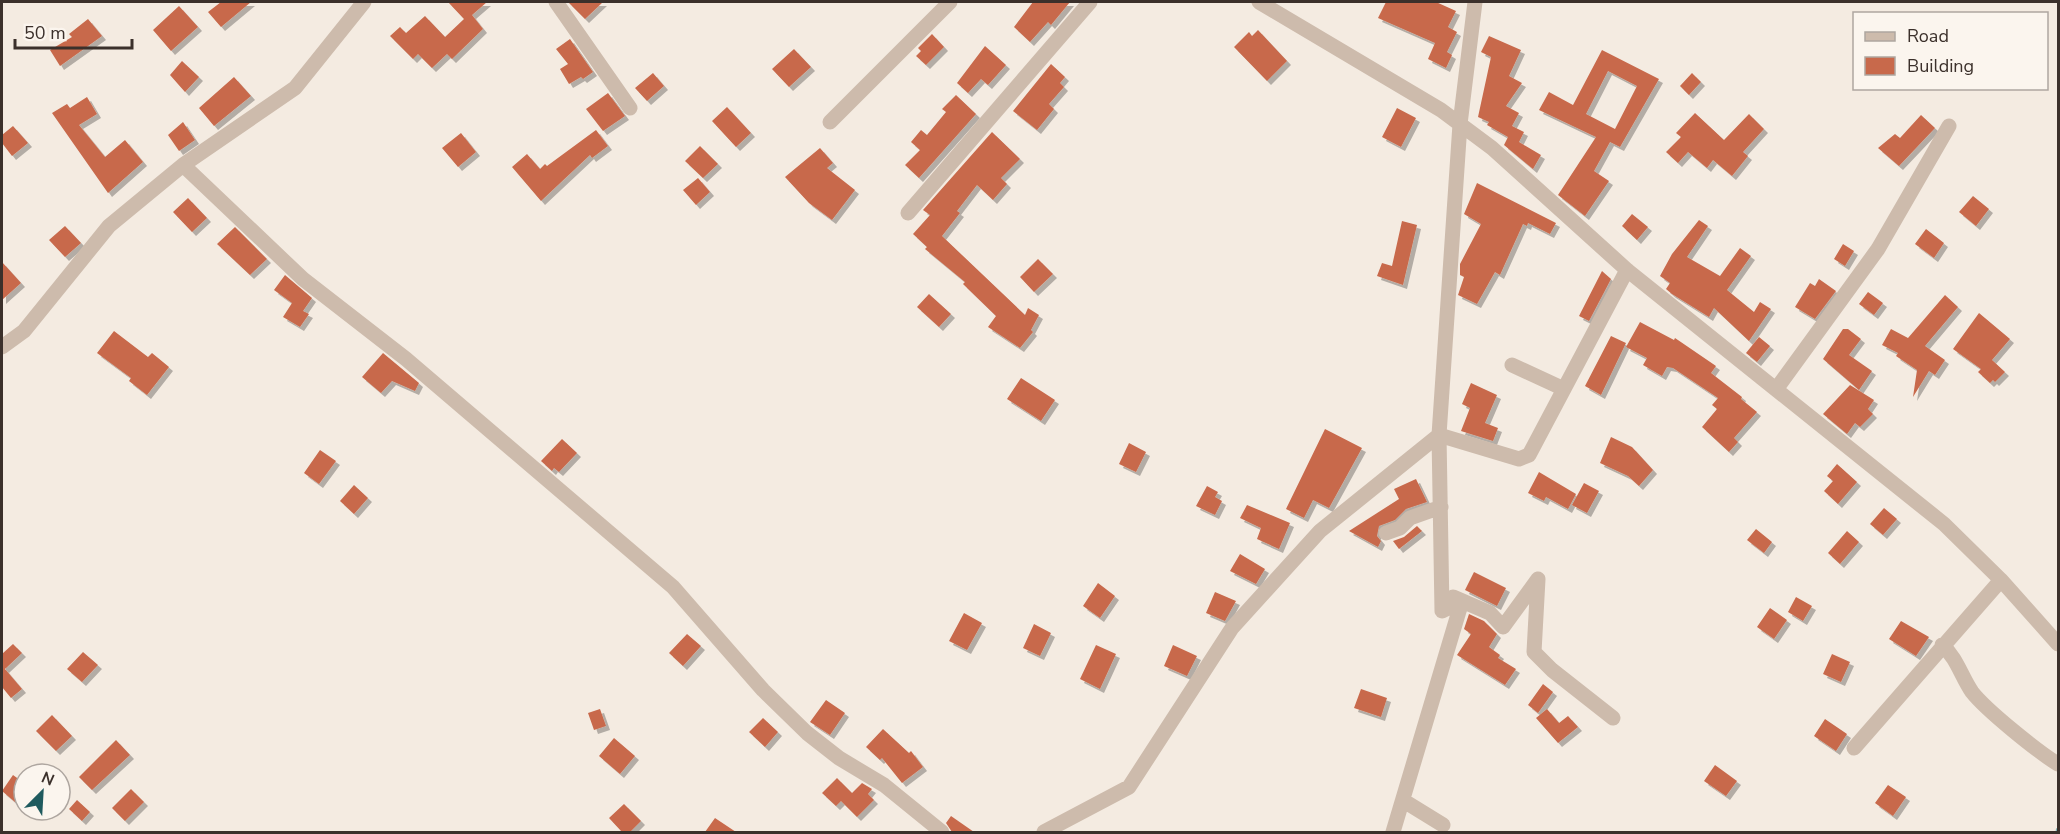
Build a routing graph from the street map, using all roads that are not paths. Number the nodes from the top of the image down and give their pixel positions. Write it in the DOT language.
graph roads {
  1 [pos="364,2"];
  2 [pos="556,2"];
  3 [pos="950,2"];
  4 [pos="1090,2"];
  5 [pos="1259,2"];
  6 [pos="1475,2"];
  7 [pos="630,108"];
  8 [pos="830,122"];
  9 [pos="1460,124"];
  10 [pos="1949,126"];
  11 [pos="183,165"];
  12 [pos="908,213"];
  13 [pos="1627,270"];
  14 [pos="2,348"];
  15 [pos="1512,365"];
  16 [pos="1777,388"];
  17 [pos="1564,389"];
  18 [pos="1439,435"];
  19 [pos="1441,507"];
  20 [pos="1386,534"];
  21 [pos="2001,580"];
  22 [pos="1442,592"];
  23 [pos="2058,644"];
  24 [pos="1942,645"];
  25 [pos="1613,718"];
  26 [pos="1854,747"];
  27 [pos="2058,764"];
  28 [pos="1404,801"];
  29 [pos="1443,825"];
  30 [pos="942,832"];
  31 [pos="1044,832"];
  32 [pos="1393,832"];
  1 -- 11 [label="street"];
  2 -- 7 [label="street"];
  3 -- 8 [label="street"];
  4 -- 12 [label="street"];
  5 -- 9 [label="street"];
  6 -- 9 [label="street"];
  9 -- 13 [label="street"];
  9 -- 18 [label="street"];
  10 -- 16 [label="street"];
  11 -- 14 [label="street"];
  11 -- 30 [label="street"];
  13 -- 16 [label="street"];
  13 -- 17 [label="street"];
  15 -- 17 [label="street"];
  16 -- 21 [label="street"];
  17 -- 18 [label="street"];
  18 -- 19 [label="street"];
  18 -- 31 [label="street"];
  19 -- 20 [label="street"];
  19 -- 22 [label="street"];
  21 -- 23 [label="street"];
  21 -- 24 [label="street"];
  22 -- 25 [label="street"];
  22 -- 28 [label="street"];
  24 -- 26 [label="street"];
  24 -- 27 [label="street"];
  28 -- 29 [label="street"];
  28 -- 32 [label="street"];
}
